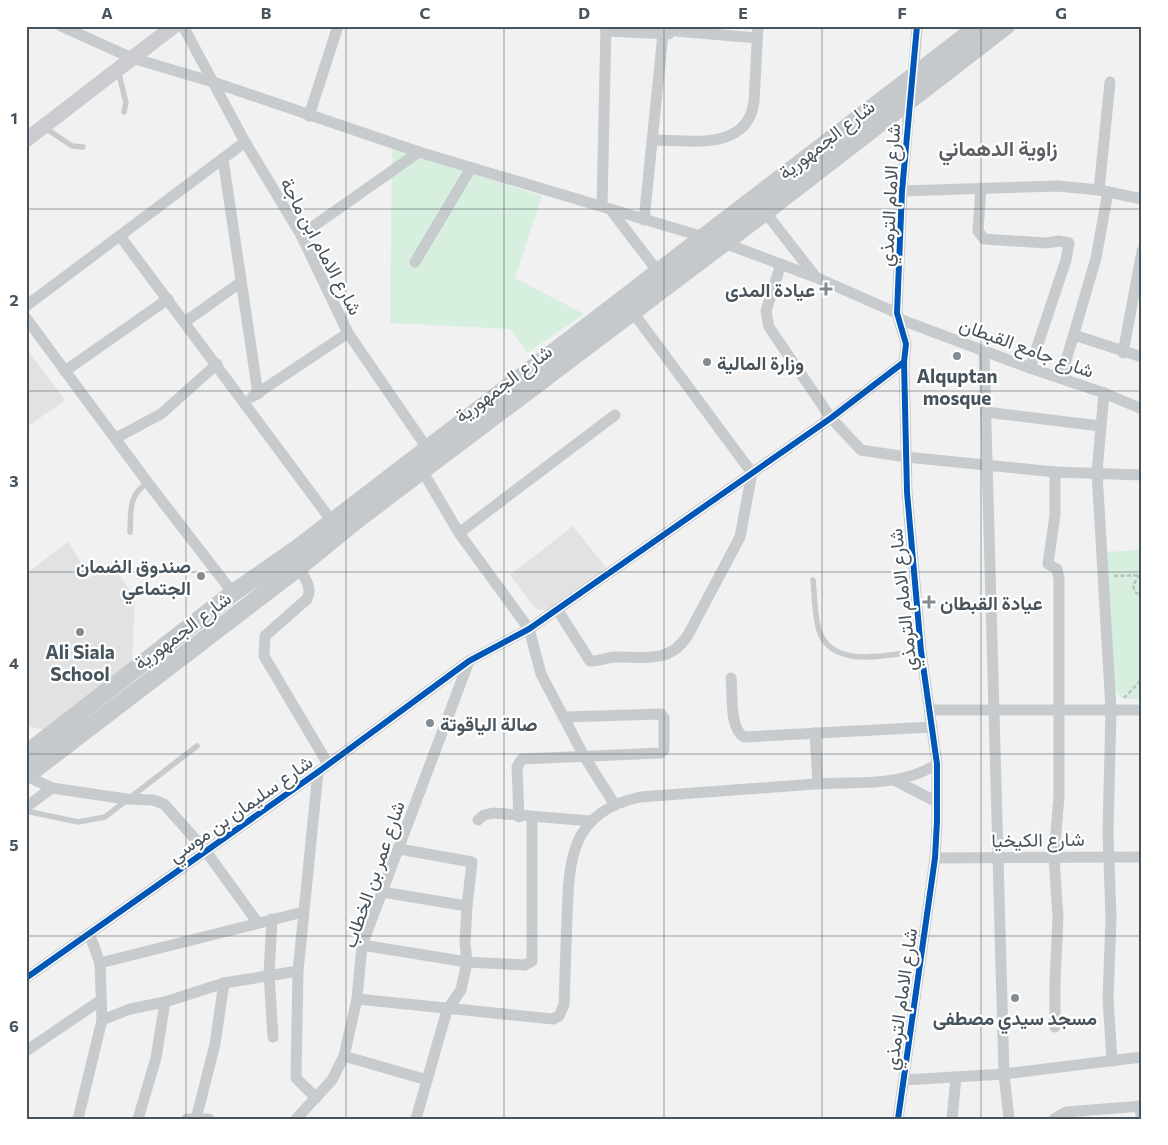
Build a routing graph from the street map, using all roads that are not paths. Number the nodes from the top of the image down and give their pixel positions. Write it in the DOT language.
graph roads {
  1 [pos="61,26"];
  2 [pos="174,26"];
  3 [pos="183,26"];
  4 [pos="338,26"];
  5 [pos="917,26"];
  6 [pos="980,26"];
  7 [pos="1006,26"];
  8 [pos="606,29"];
  9 [pos="678,29"];
  10 [pos="757,32"];
  11 [pos="663,34"];
  12 [pos="132,58"];
  13 [pos="118,69"];
  14 [pos="913,78"];
  15 [pos="212,82"];
  16 [pos="1110,82"];
  17 [pos="910,101"];
  18 [pos="124,112"];
  19 [pos="308,116"];
  20 [pos="43,127"];
  21 [pos="26,140"];
  22 [pos="653,140"];
  23 [pos="245,142"];
  24 [pos="83,147"];
  25 [pos="419,152"];
  26 [pos="223,159"];
  27 [pos="471,168"];
  28 [pos="981,188"];
  29 [pos="902,191"];
  30 [pos="1104,191"];
  31 [pos="1142,198"];
  32 [pos="606,208"];
  33 [pos="765,212"];
  34 [pos="644,220"];
  35 [pos="301,235"];
  36 [pos="120,236"];
  37 [pos="702,236"];
  38 [pos="724,243"];
  39 [pos="1142,251"];
  40 [pos="415,262"];
  41 [pos="781,264"];
  42 [pos="815,276"];
  43 [pos="663,278"];
  44 [pos="241,282"];
  45 [pos="168,298"];
  46 [pos="26,306"];
  47 [pos="632,311"];
  48 [pos="898,316"];
  49 [pos="26,318"];
  50 [pos="185,322"];
  51 [pos="348,333"];
  52 [pos="1074,335"];
  53 [pos="984,351"];
  54 [pos="1123,353"];
  55 [pos="1142,357"];
  56 [pos="904,362"];
  57 [pos="217,364"];
  58 [pos="1030,368"];
  59 [pos="65,371"];
  60 [pos="1061,378"];
  61 [pos="1104,393"];
  62 [pos="258,394"];
  63 [pos="244,401"];
  64 [pos="1142,409"];
  65 [pos="986,412"];
  66 [pos="614,415"];
  67 [pos="831,418"];
  68 [pos="1100,426"];
  69 [pos="116,438"];
  70 [pos="427,448"];
  71 [pos="906,457"];
  72 [pos="987,464"];
  73 [pos="423,472"];
  74 [pos="1055,472"];
  75 [pos="1097,472"];
  76 [pos="752,473"];
  77 [pos="1142,475"];
  78 [pos="148,483"];
  79 [pos="331,520"];
  80 [pos="130,532"];
  81 [pos="459,533"];
  82 [pos="299,568"];
  83 [pos="813,580"];
  84 [pos="233,593"];
  85 [pos="557,609"];
  86 [pos="529,629"];
  87 [pos="921,651"];
  88 [pos="469,661"];
  89 [pos="731,678"];
  90 [pos="930,710"];
  91 [pos="995,710"];
  92 [pos="1058,710"];
  93 [pos="1111,710"];
  94 [pos="1142,710"];
  95 [pos="564,717"];
  96 [pos="932,727"];
  97 [pos="815,734"];
  98 [pos="198,746"];
  99 [pos="26,754"];
  100 [pos="584,756"];
  101 [pos="328,764"];
  102 [pos="936,764"];
  103 [pos="318,772"];
  104 [pos="27,773"];
  105 [pos="896,781"];
  106 [pos="818,784"];
  107 [pos="52,788"];
  108 [pos="126,799"];
  109 [pos="937,802"];
  110 [pos="615,805"];
  111 [pos="26,809"];
  112 [pos="519,817"];
  113 [pos="532,818"];
  114 [pos="478,820"];
  115 [pos="592,821"];
  116 [pos="399,848"];
  117 [pos="205,850"];
  118 [pos="1110,856"];
  119 [pos="1054,857"];
  120 [pos="1142,857"];
  121 [pos="935,858"];
  122 [pos="1000,858"];
  123 [pos="382,892"];
  124 [pos="467,906"];
  125 [pos="303,912"];
  126 [pos="272,920"];
  127 [pos="258,923"];
  128 [pos="89,933"];
  129 [pos="362,945"];
  130 [pos="467,962"];
  131 [pos="100,963"];
  132 [pos="298,971"];
  133 [pos="269,974"];
  134 [pos="26,978"];
  135 [pos="224,984"];
  136 [pos="357,999"];
  137 [pos="101,1000"];
  138 [pos="165,1002"];
  139 [pos="447,1010"];
  140 [pos="102,1020"];
  141 [pos="1055,1027"];
  142 [pos="273,1037"];
  143 [pos="26,1051"];
  144 [pos="344,1056"];
  145 [pos="1142,1057"];
  146 [pos="1112,1060"];
  147 [pos="1004,1074"];
  148 [pos="956,1077"];
  149 [pos="427,1080"];
  150 [pos="904,1080"];
  151 [pos="316,1098"];
  152 [pos="1140,1106"];
  153 [pos="193,1118"];
  154 [pos="78,1119"];
  155 [pos="138,1119"];
  156 [pos="209,1119"];
  157 [pos="296,1119"];
  158 [pos="416,1119"];
  159 [pos="898,1119"];
  160 [pos="952,1119"];
  161 [pos="1009,1119"];
  162 [pos="1054,1119"];
  163 [pos="1142,1119"];
  1 -- 12 [label="street, شارع جامع القبطان"];
  2 -- 12 [label="main road"];
  3 -- 15 [label="street, شارع الامام ابن ماجة"];
  4 -- 19 [label="street"];
  5 -- 14 [label="street, شارع الامام الترمذي"];
  6 -- 14 [label="main road, شارع الجمهورية"];
  7 -- 17 [label="main road, شارع الجمهورية"];
  8 -- 11 [label="street"];
  8 -- 32 [label="street"];
  9 -- 10 [label="street"];
  9 -- 11 [label="street"];
  10 -- 22 [label="street"];
  11 -- 22 [label="street"];
  12 -- 13 [label="main road"];
  12 -- 15 [label="street, شارع جامع القبطان"];
  13 -- 18 [label="lane"];
  13 -- 20 [label="main road"];
  14 -- 17 [label="street, شارع الامام الترمذي"];
  14 -- 37 [label="main road, شارع الجمهورية"];
  15 -- 19 [label="street, شارع جامع القبطان"];
  15 -- 23 [label="street, شارع الامام ابن ماجة"];
  16 -- 30 [label="street"];
  17 -- 29 [label="street, شارع الامام الترمذي"];
  17 -- 33 [label="main road, شارع الجمهورية"];
  19 -- 25 [label="street, شارع جامع القبطان"];
  20 -- 21 [label="main road"];
  20 -- 24 [label="lane"];
  22 -- 34 [label="street"];
  23 -- 26 [label="street"];
  23 -- 35 [label="street, شارع الامام ابن ماجة"];
  25 -- 27 [label="street, شارع جامع القبطان"];
  25 -- 35 [label="street"];
  26 -- 36 [label="street"];
  26 -- 44 [label="street"];
  27 -- 32 [label="street, شارع جامع القبطان"];
  27 -- 40 [label="street"];
  28 -- 29 [label="street"];
  28 -- 30 [label="street"];
  28 -- 58 [label="street"];
  29 -- 48 [label="street, شارع الامام الترمذي"];
  30 -- 31 [label="street"];
  30 -- 52 [label="street"];
  32 -- 34 [label="street, شارع جامع القبطان"];
  32 -- 43 [label="street"];
  33 -- 38 [label="main road, شارع الجمهورية"];
  33 -- 42 [label="street"];
  34 -- 37 [label="street, شارع جامع القبطان"];
  35 -- 51 [label="street, شارع الامام ابن ماجة"];
  36 -- 45 [label="street"];
  36 -- 46 [label="street"];
  37 -- 38 [label="street, شارع جامع القبطان"];
  37 -- 43 [label="main road, شارع الجمهورية"];
  38 -- 41 [label="street, شارع جامع القبطان"];
  38 -- 43 [label="main road, شارع الجمهورية"];
  39 -- 54 [label="street"];
  41 -- 42 [label="street, شارع جامع القبطان"];
  41 -- 67 [label="street"];
  42 -- 48 [label="street, شارع جامع القبطان"];
  43 -- 47 [label="main road, شارع الجمهورية"];
  43 -- 70 [label="main road, شارع الجمهورية"];
  44 -- 50 [label="street"];
  44 -- 62 [label="street"];
  45 -- 50 [label="street"];
  45 -- 59 [label="street"];
  47 -- 73 [label="main road, شارع الجمهورية"];
  47 -- 76 [label="street"];
  48 -- 53 [label="street, شارع جامع القبطان"];
  48 -- 56 [label="street, شارع الامام الترمذي"];
  49 -- 59 [label="street"];
  50 -- 57 [label="street"];
  51 -- 62 [label="street"];
  51 -- 70 [label="street, شارع الامام ابن ماجة"];
  52 -- 54 [label="street"];
  52 -- 60 [label="street"];
  53 -- 58 [label="street, شارع جامع القبطان"];
  53 -- 65 [label="street"];
  54 -- 55 [label="street"];
  56 -- 67 [label="street, شارع سليمان بن موسي"];
  56 -- 71 [label="street, شارع الامام الترمذي"];
  57 -- 63 [label="street"];
  57 -- 69 [label="street"];
  58 -- 60 [label="street, شارع جامع القبطان"];
  59 -- 69 [label="street"];
  60 -- 61 [label="street, شارع جامع القبطان"];
  61 -- 64 [label="street, شارع جامع القبطان"];
  61 -- 68 [label="street"];
  62 -- 63 [label="street"];
  63 -- 79 [label="street"];
  65 -- 68 [label="street"];
  65 -- 72 [label="street"];
  66 -- 81 [label="street"];
  67 -- 71 [label="street"];
  67 -- 76 [label="street, شارع سليمان بن موسي"];
  68 -- 75 [label="street"];
  69 -- 78 [label="street"];
  70 -- 73 [label="street"];
  70 -- 79 [label="main road, شارع الجمهورية"];
  71 -- 72 [label="street"];
  71 -- 87 [label="street, شارع الامام الترمذي"];
  72 -- 74 [label="street"];
  72 -- 91 [label="street"];
  73 -- 81 [label="street"];
  73 -- 82 [label="main road, شارع الجمهورية"];
  74 -- 75 [label="street"];
  74 -- 92 [label="street"];
  75 -- 77 [label="street"];
  75 -- 93 [label="street"];
  76 -- 85 [label="street, شارع سليمان بن موسي"];
  76 -- 85 [label="street"];
  78 -- 80 [label="lane"];
  78 -- 84 [label="street"];
  79 -- 84 [label="main road, شارع الجمهورية"];
  81 -- 86 [label="street"];
  82 -- 101 [label="street"];
  82 -- 104 [label="main road, شارع الجمهورية"];
  83 -- 87 [label="lane"];
  84 -- 99 [label="main road, شارع الجمهورية"];
  85 -- 86 [label="street, شارع سليمان بن موسي"];
  86 -- 88 [label="street, شارع سليمان بن موسي"];
  86 -- 95 [label="street"];
  87 -- 90 [label="street, شارع الامام الترمذي"];
  88 -- 101 [label="street, شارع سليمان بن موسي"];
  88 -- 116 [label="street, شارع عمر بن الخطاب"];
  89 -- 97 [label="street"];
  90 -- 91 [label="street"];
  90 -- 96 [label="street, شارع الامام الترمذي"];
  91 -- 92 [label="street"];
  91 -- 122 [label="street"];
  92 -- 93 [label="street"];
  92 -- 119 [label="street"];
  93 -- 94 [label="street"];
  93 -- 118 [label="street"];
  95 -- 100 [label="street"];
  95 -- 100 [label="street"];
  96 -- 97 [label="street"];
  96 -- 102 [label="street, شارع الامام الترمذي"];
  97 -- 106 [label="street"];
  98 -- 108 [label="lane"];
  100 -- 110 [label="street"];
  100 -- 112 [label="street"];
  101 -- 103 [label="street, شارع سليمان بن موسي"];
  102 -- 105 [label="street"];
  102 -- 109 [label="street, شارع الامام الترمذي"];
  103 -- 117 [label="street, شارع سليمان بن موسي"];
  103 -- 125 [label="street"];
  104 -- 107 [label="street"];
  105 -- 106 [label="street"];
  105 -- 109 [label="street"];
  106 -- 110 [label="street"];
  107 -- 108 [label="street"];
  107 -- 111 [label="street"];
  108 -- 111 [label="lane"];
  108 -- 117 [label="street"];
  109 -- 121 [label="street, شارع الامام الترمذي"];
  110 -- 115 [label="street"];
  112 -- 113 [label="street"];
  112 -- 114 [label="street"];
  113 -- 115 [label="street"];
  113 -- 130 [label="street"];
  115 -- 139 [label="street"];
  116 -- 123 [label="street, شارع عمر بن الخطاب"];
  116 -- 124 [label="street"];
  117 -- 127 [label="street"];
  117 -- 128 [label="street, شارع سليمان بن موسي"];
  118 -- 119 [label="street, شارع الكيخيا"];
  118 -- 120 [label="street, شارع الكيخيا"];
  118 -- 146 [label="street"];
  119 -- 122 [label="street, شارع الكيخيا"];
  119 -- 141 [label="street"];
  121 -- 122 [label="street, شارع الكيخيا"];
  121 -- 150 [label="street, شارع الامام الترمذي"];
  122 -- 147 [label="street"];
  123 -- 124 [label="street"];
  123 -- 129 [label="street, شارع عمر بن الخطاب"];
  124 -- 130 [label="street"];
  125 -- 126 [label="street"];
  125 -- 132 [label="street"];
  126 -- 127 [label="street"];
  126 -- 133 [label="street"];
  127 -- 131 [label="street"];
  128 -- 131 [label="street"];
  128 -- 134 [label="street, شارع سليمان بن موسي"];
  129 -- 130 [label="street"];
  129 -- 136 [label="street, شارع عمر بن الخطاب"];
  130 -- 139 [label="street"];
  131 -- 137 [label="street"];
  132 -- 133 [label="street"];
  132 -- 151 [label="street"];
  133 -- 135 [label="street"];
  133 -- 142 [label="street"];
  135 -- 138 [label="street"];
  135 -- 153 [label="street"];
  136 -- 139 [label="street"];
  136 -- 144 [label="street, شارع عمر بن الخطاب"];
  137 -- 140 [label="street"];
  137 -- 143 [label="street"];
  138 -- 140 [label="street"];
  138 -- 155 [label="street"];
  139 -- 149 [label="street"];
  140 -- 154 [label="street"];
  144 -- 149 [label="street"];
  144 -- 151 [label="street, شارع عمر بن الخطاب"];
  145 -- 146 [label="street"];
  146 -- 147 [label="street"];
  147 -- 148 [label="street"];
  147 -- 161 [label="street"];
  148 -- 150 [label="street"];
  148 -- 160 [label="street"];
  149 -- 158 [label="street"];
  150 -- 159 [label="street, شارع الامام الترمذي"];
  151 -- 157 [label="street, شارع عمر بن الخطاب"];
  152 -- 162 [label="street"];
  152 -- 163 [label="street"];
  153 -- 156 [label="street"];
}
